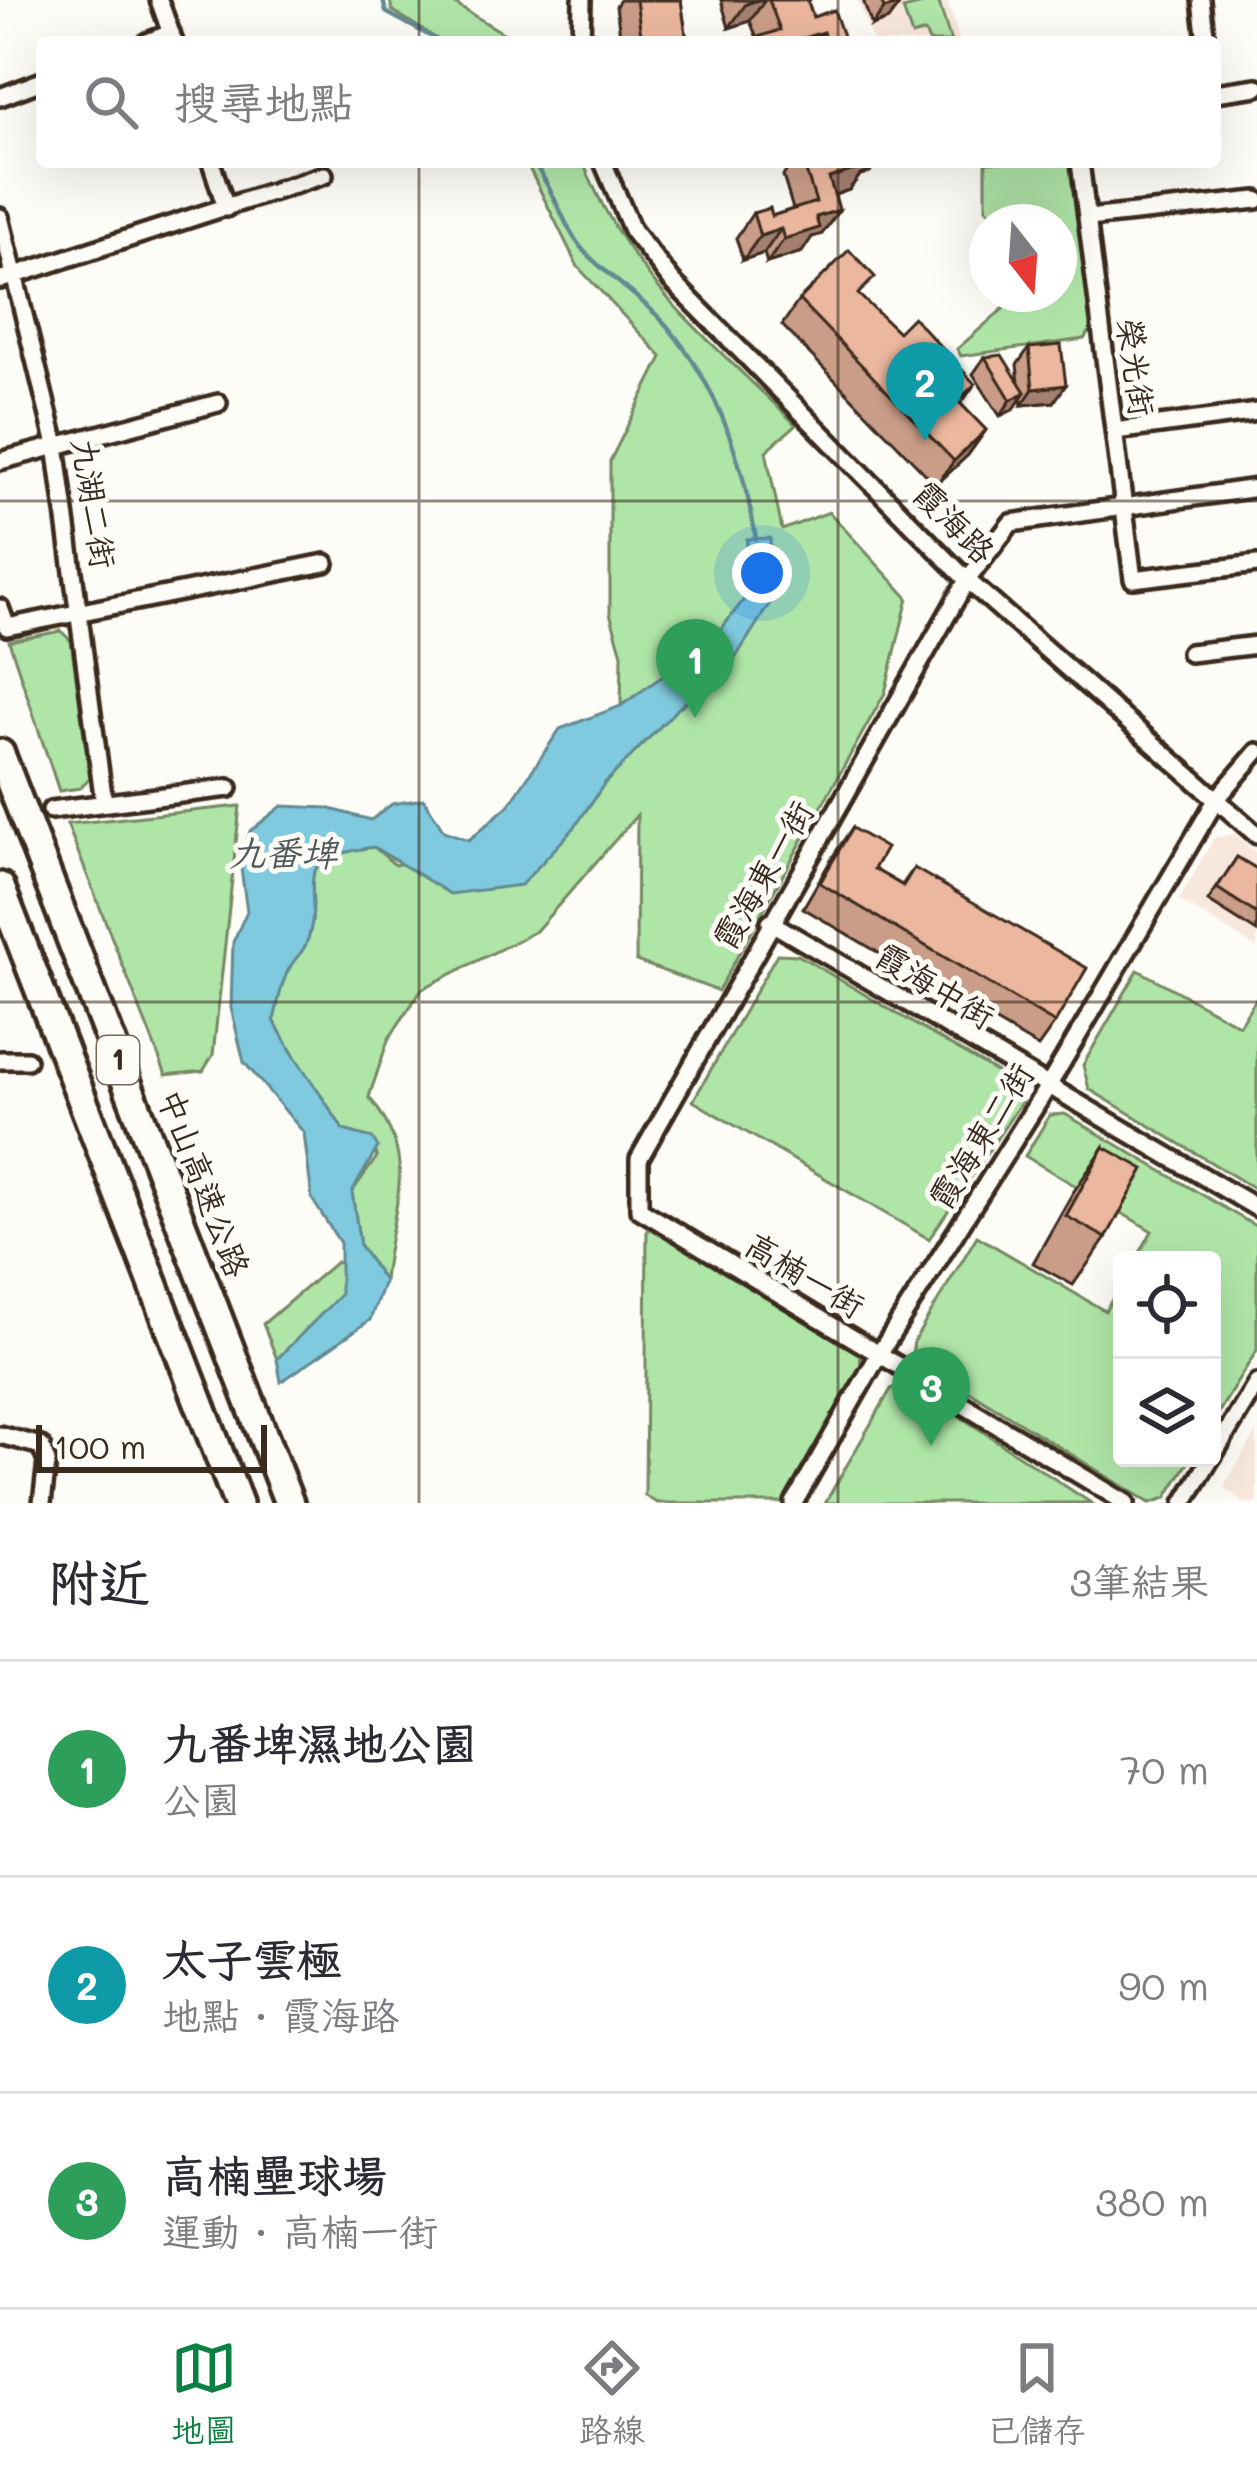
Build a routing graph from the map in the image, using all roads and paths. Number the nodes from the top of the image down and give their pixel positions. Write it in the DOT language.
graph roads {
  1 [pos="159,0"];
  2 [pos="582,0"];
  3 [pos="1201,0"];
  4 [pos="171,36"];
  5 [pos="580,36"];
  6 [pos="1205,36"];
  7 [pos="36,83"];
  8 [pos="1257,87"];
  9 [pos="1221,91"];
  10 [pos="0,97"];
  11 [pos="213,168"];
  12 [pos="606,168"];
  13 [pos="1081,168"];
  14 [pos="324,175"];
  15 [pos="1257,200"];
  16 [pos="226,208"];
  17 [pos="0,217"];
  18 [pos="1088,218"];
  19 [pos="8,277"];
  20 [pos="218,403"];
  21 [pos="1257,412"];
  22 [pos="1114,431"];
  23 [pos="56,445"];
  24 [pos="0,461"];
  25 [pos="1257,488"];
  26 [pos="1124,505"];
  27 [pos="325,562"];
  28 [pos="1257,564"];
  29 [pos="967,580"];
  30 [pos="0,608"];
  31 [pos="80,614"];
  32 [pos="1257,645"];
  33 [pos="1190,652"];
  34 [pos="1257,752"];
  35 [pos="0,754"];
  36 [pos="229,788"];
  37 [pos="1216,800"];
  38 [pos="104,803"];
  39 [pos="51,810"];
  40 [pos="1257,835"];
  41 [pos="0,886"];
  42 [pos="770,922"];
  43 [pos="0,1060"];
  44 [pos="27,1060"];
  45 [pos="1046,1088"];
  46 [pos="1257,1208"];
  47 [pos="639,1209"];
  48 [pos="878,1354"];
  49 [pos="1257,1383"];
  50 [pos="0,1435"];
  51 [pos="1221,1442"];
  52 [pos="1206,1467"];
  53 [pos="42,1503"];
  54 [pos="238,1503"];
  55 [pos="289,1503"];
  56 [pos="794,1503"];
  57 [pos="1126,1503"];
  58 [pos="1184,1503"];
  1 -- 4 [label="street"];
  2 -- 5 [label="street"];
  3 -- 6 [label="street"];
  7 -- 10 [label="street"];
  8 -- 9 [label="street"];
  11 -- 16 [label="street"];
  12 -- 29 [label="street, 霞海路"];
  13 -- 18 [label="street, 榮光街"];
  14 -- 16 [label="street"];
  15 -- 18 [label="street"];
  16 -- 19 [label="street"];
  17 -- 19 [label="street, 九湖二街"];
  18 -- 22 [label="street, 榮光街"];
  19 -- 23 [label="street, 九湖二街"];
  20 -- 23 [label="street"];
  21 -- 22 [label="street"];
  22 -- 26 [label="street, 榮光街"];
  23 -- 24 [label="street"];
  23 -- 31 [label="street, 九湖二街"];
  25 -- 26 [label="street, 霞海東一街"];
  26 -- 28 [label="street, 榮光街"];
  26 -- 29 [label="street, 霞海東一街"];
  27 -- 31 [label="street"];
  29 -- 37 [label="street, 霞海路"];
  29 -- 42 [label="street, 霞海東一街"];
  30 -- 31 [label="street"];
  31 -- 38 [label="street, 九湖二街"];
  32 -- 33 [label="street"];
  34 -- 37 [label="street, 霞海東二街"];
  35 -- 55 [label="highway, 中山高速公路 / 1"];
  36 -- 38 [label="street"];
  37 -- 40 [label="street, 霞海路"];
  37 -- 45 [label="street, 霞海東二街"];
  38 -- 39 [label="street"];
  41 -- 54 [label="highway, 1"];
  42 -- 45 [label="street, 霞海中街"];
  42 -- 47 [label="street, 霞海東一街"];
  43 -- 44 [label="street"];
  45 -- 46 [label="street, 霞海中街"];
  45 -- 48 [label="street, 霞海東二街"];
  47 -- 48 [label="street, 高楠一街"];
  48 -- 56 [label="street, 霞海東二街"];
  48 -- 57 [label="street, 高楠一街"];
  49 -- 51 [label="street"];
  50 -- 53 [label="street"];
  52 -- 58 [label="street"];
}
